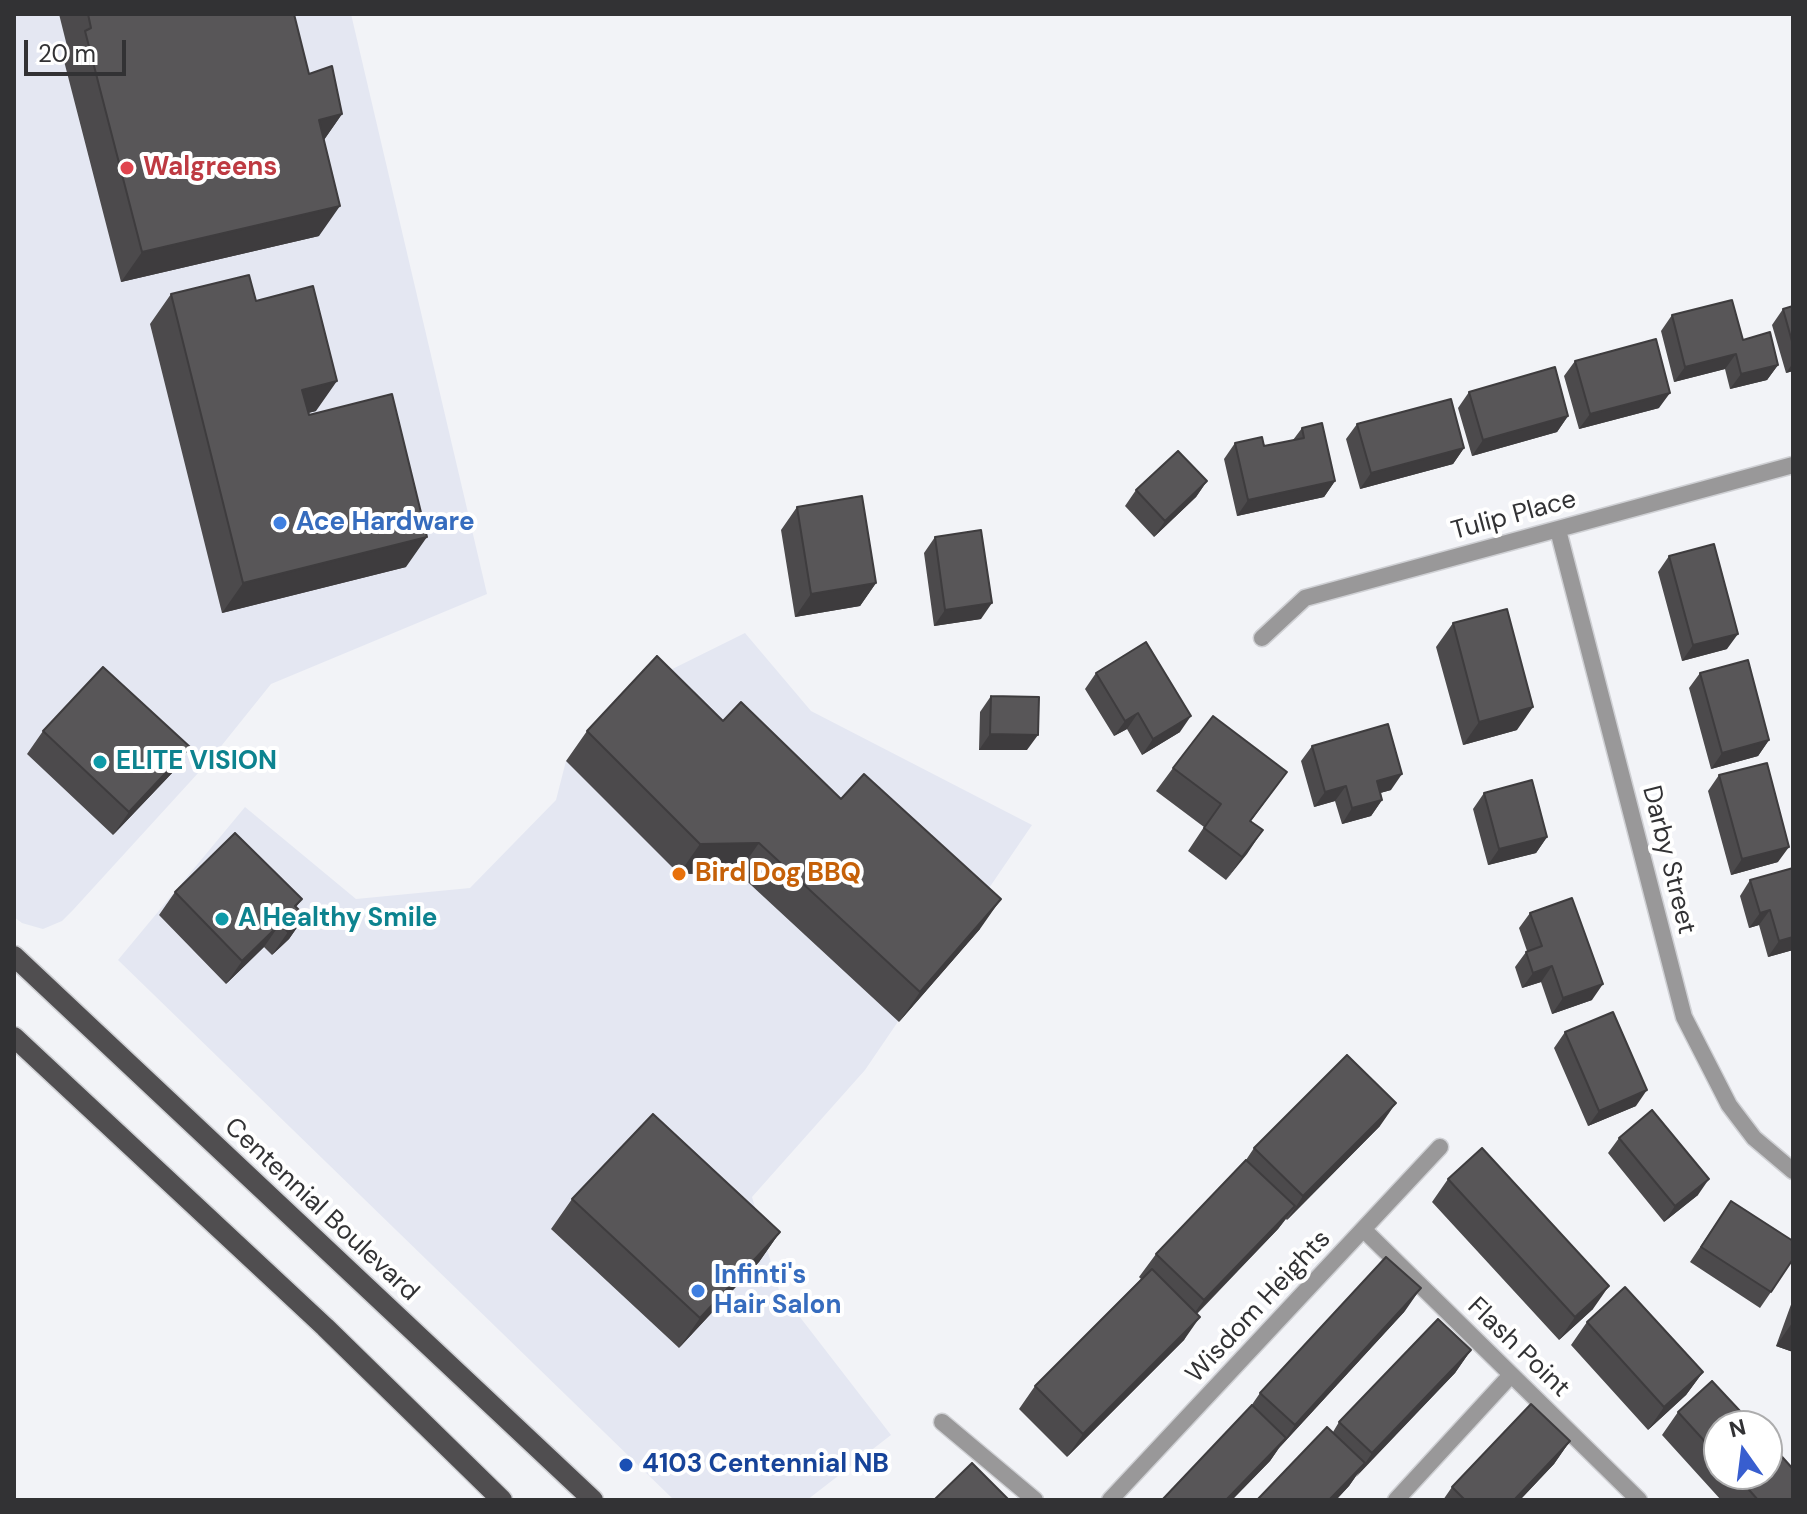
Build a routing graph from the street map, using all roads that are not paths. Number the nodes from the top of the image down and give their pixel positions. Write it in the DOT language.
graph roads {
  1 [pos="1793,465"];
  2 [pos="1558,530"];
  3 [pos="1262,638"];
  4 [pos="14,956"];
  5 [pos="14,1037"];
  6 [pos="1440,1147"];
  7 [pos="1793,1171"];
  8 [pos="1364,1230"];
  9 [pos="1511,1375"];
  10 [pos="942,1422"];
  11 [pos="502,1500"];
  12 [pos="593,1500"];
  13 [pos="1035,1500"];
  14 [pos="1110,1500"];
  15 [pos="1396,1500"];
  16 [pos="1639,1500"];
  1 -- 2 [label="street, Tulip Place"];
  2 -- 3 [label="street, Tulip Place"];
  2 -- 7 [label="street, Darby Street"];
  4 -- 12 [label="main road, Centennial Boulevard"];
  5 -- 11 [label="main road"];
  6 -- 8 [label="street, Wisdom Heights"];
  8 -- 9 [label="street, Flash Point"];
  8 -- 14 [label="street, Wisdom Heights"];
  9 -- 15 [label="street"];
  9 -- 16 [label="street, Flash Point"];
  10 -- 13 [label="street"];
}
